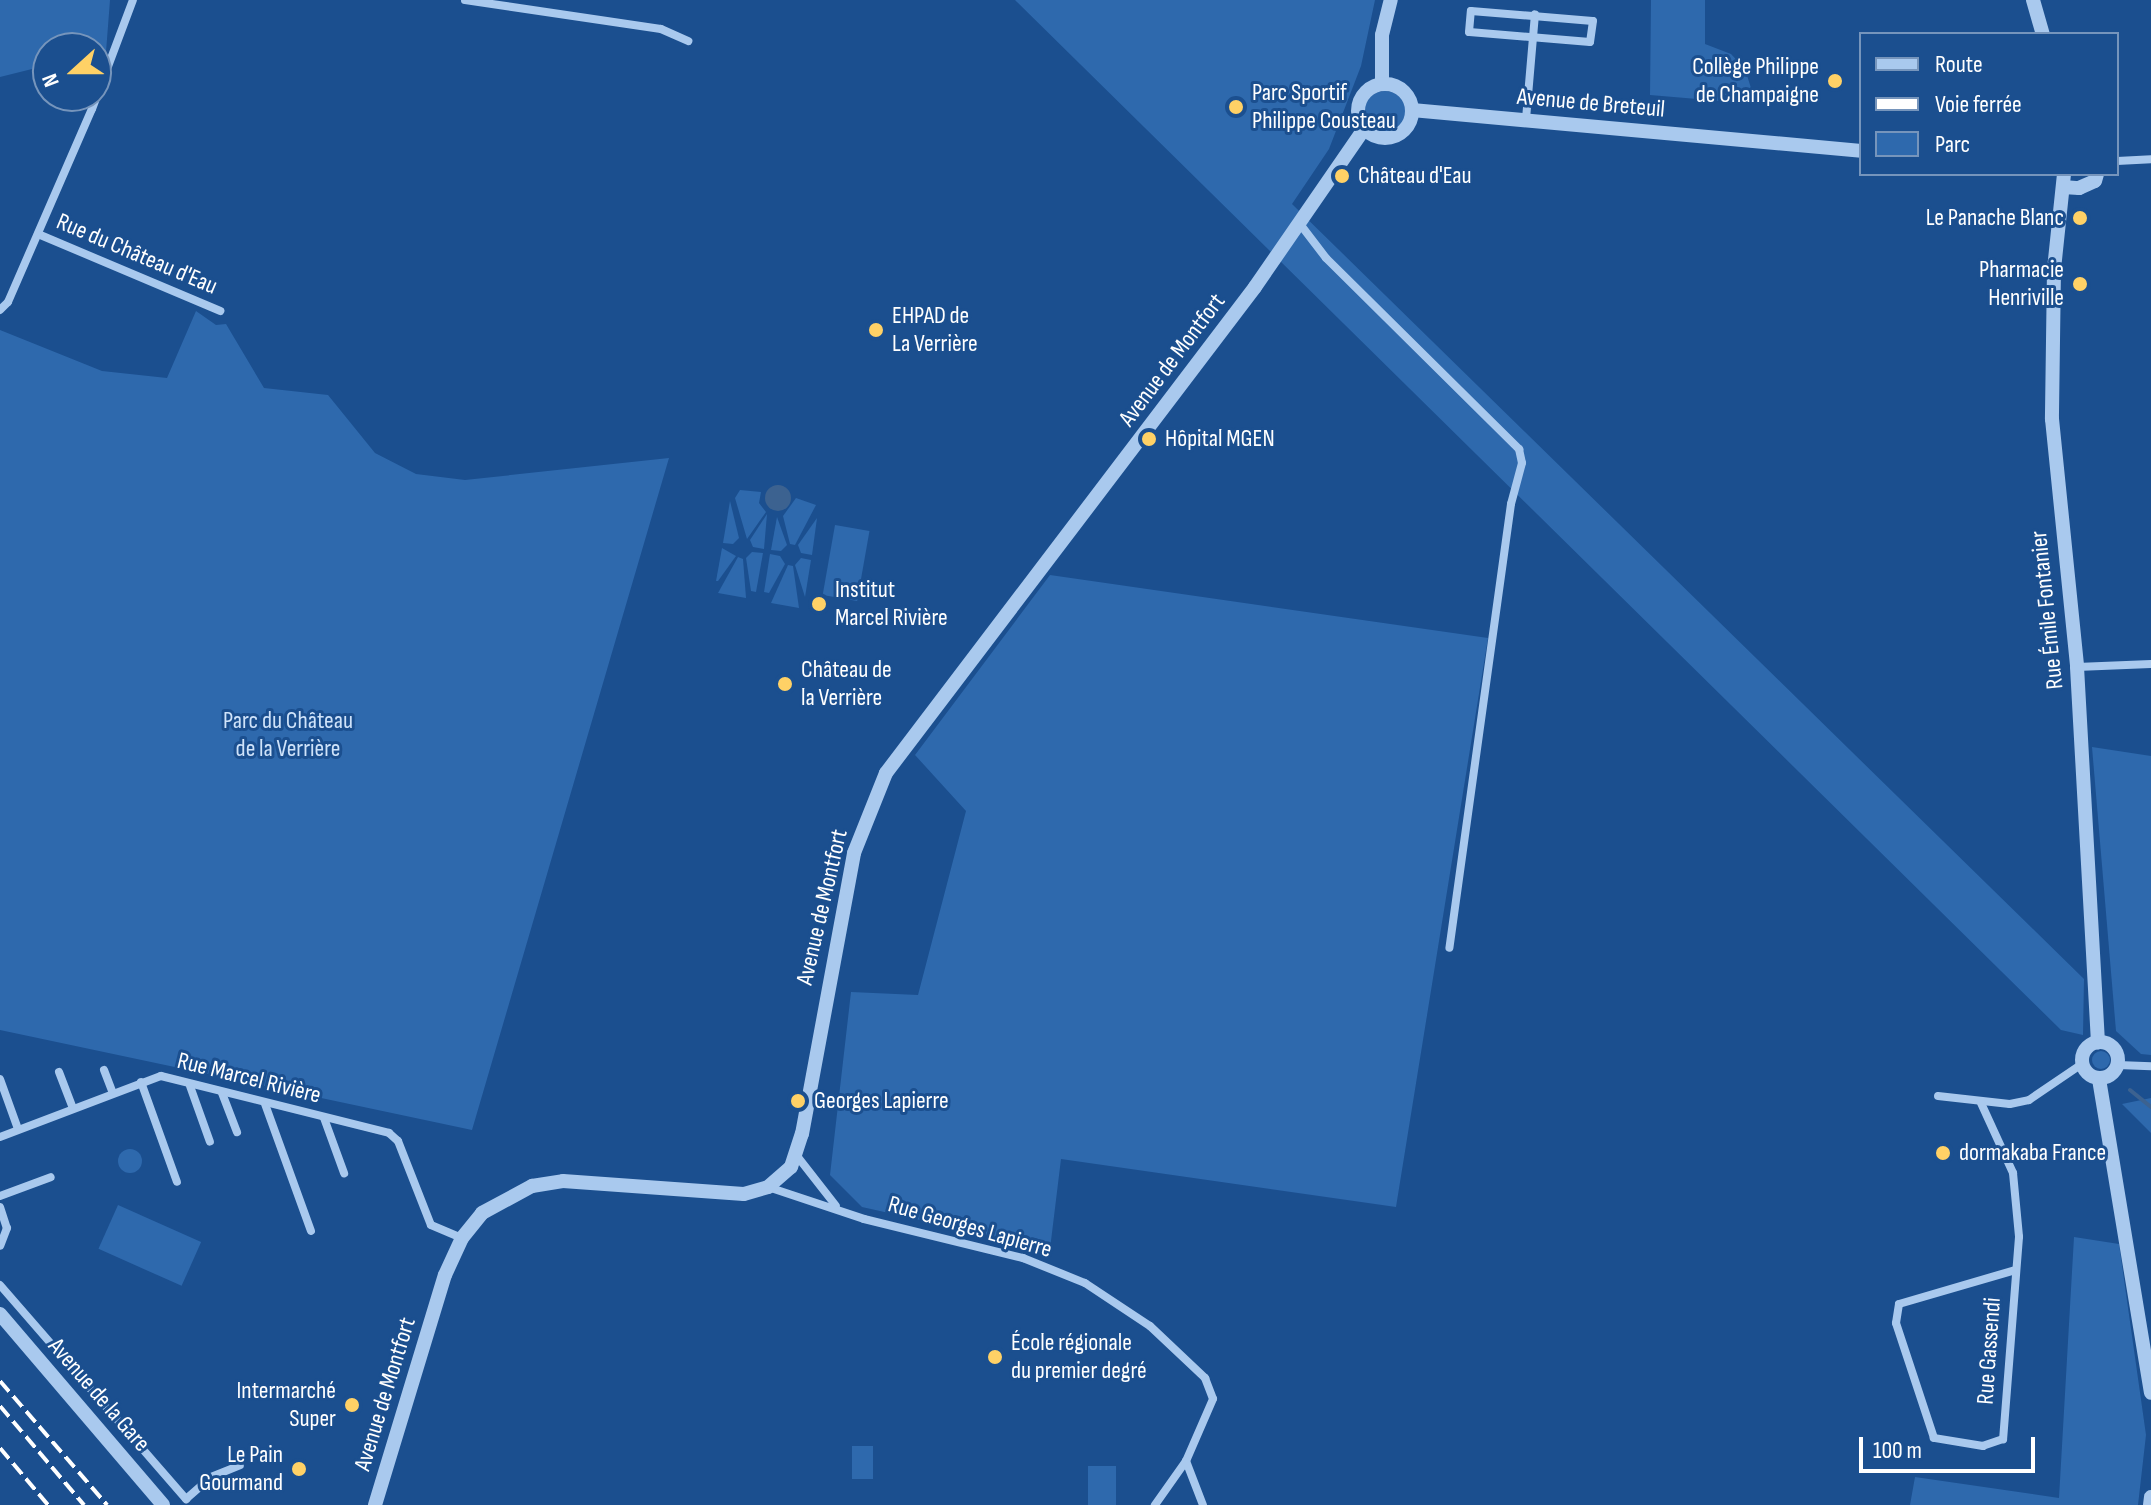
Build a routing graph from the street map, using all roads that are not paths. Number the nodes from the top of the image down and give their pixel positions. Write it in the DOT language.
graph roads {
  1 [pos="133,0"];
  2 [pos="465,0"];
  3 [pos="1391,0"];
  4 [pos="2033,0"];
  5 [pos="1535,14"];
  6 [pos="2042,32"];
  7 [pos="1533,38"];
  8 [pos="688,41"];
  9 [pos="1382,83"];
  10 [pos="1412,110"];
  11 [pos="1526,119"];
  12 [pos="1364,129"];
  13 [pos="1859,151"];
  14 [pos="2151,159"];
  15 [pos="2119,161"];
  16 [pos="2096,176"];
  17 [pos="2064,180"];
  18 [pos="1300,224"];
  19 [pos="38,234"];
  20 [pos="0,310"];
  21 [pos="220,311"];
  22 [pos="2151,664"];
  23 [pos="2077,667"];
  24 [pos="1449,948"];
  25 [pos="2098,1042"];
  26 [pos="2082,1064"];
  27 [pos="2118,1065"];
  28 [pos="2151,1066"];
  29 [pos="104,1070"];
  30 [pos="59,1072"];
  31 [pos="0,1079"];
  32 [pos="2099,1079"];
  33 [pos="141,1082"];
  34 [pos="190,1086"];
  35 [pos="113,1093"];
  36 [pos="222,1093"];
  37 [pos="1938,1096"];
  38 [pos="1981,1103"];
  39 [pos="265,1104"];
  40 [pos="73,1108"];
  41 [pos="324,1118"];
  42 [pos="18,1129"];
  43 [pos="237,1132"];
  44 [pos="0,1137"];
  45 [pos="210,1142"];
  46 [pos="797,1156"];
  47 [pos="344,1173"];
  48 [pos="51,1177"];
  49 [pos="177,1182"];
  50 [pos="768,1187"];
  51 [pos="0,1196"];
  52 [pos="0,1207"];
  53 [pos="836,1207"];
  54 [pos="311,1231"];
  55 [pos="462,1238"];
  56 [pos="0,1246"];
  57 [pos="2015,1270"];
  58 [pos="0,1285"];
  59 [pos="0,1314"];
  60 [pos="2151,1393"];
  61 [pos="1186,1461"];
  62 [pos="240,1465"];
  63 [pos="2151,1497"];
  64 [pos="183,1502"];
  65 [pos="163,1505"];
  66 [pos="375,1505"];
  67 [pos="1155,1505"];
  68 [pos="1203,1505"];
  69 [pos="2150,1505"];
  1 -- 19 [label="street"];
  2 -- 8 [label="street"];
  3 -- 9 [label="street"];
  4 -- 6 [label="street"];
  5 -- 7 [label="street"];
  5 -- 7 [label="street"];
  5 -- 7 [label="street"];
  7 -- 11 [label="street"];
  9 -- 10 [label="street"];
  9 -- 12 [label="street"];
  10 -- 11 [label="street, Avenue de Breteuil"];
  10 -- 12 [label="street"];
  11 -- 13 [label="street, Avenue de Breteuil"];
  12 -- 18 [label="street, Avenue de Montfort"];
  14 -- 15 [label="street"];
  16 -- 17 [label="street"];
  17 -- 23 [label="street, Rue Émile Fontanier"];
  18 -- 24 [label="street"];
  18 -- 46 [label="street, Avenue de Montfort"];
  19 -- 20 [label="street"];
  19 -- 21 [label="street, Rue du Château d'Eau"];
  22 -- 23 [label="street"];
  23 -- 25 [label="street, Rue Émile Fontanier"];
  25 -- 26 [label="street"];
  25 -- 27 [label="street"];
  26 -- 32 [label="street"];
  26 -- 38 [label="street"];
  27 -- 28 [label="street"];
  27 -- 32 [label="street"];
  29 -- 35 [label="street"];
  30 -- 40 [label="street"];
  31 -- 42 [label="street"];
  32 -- 60 [label="street"];
  33 -- 34 [label="street, Rue Marcel Rivière"];
  33 -- 35 [label="street, Rue Marcel Rivière"];
  33 -- 49 [label="street"];
  34 -- 36 [label="street, Rue Marcel Rivière"];
  34 -- 45 [label="street"];
  35 -- 40 [label="street, Rue Marcel Rivière"];
  36 -- 39 [label="street, Rue Marcel Rivière"];
  36 -- 43 [label="street"];
  37 -- 38 [label="street"];
  38 -- 57 [label="street, Rue Gassendi"];
  39 -- 41 [label="street, Rue Marcel Rivière"];
  39 -- 54 [label="street"];
  40 -- 42 [label="street, Rue Marcel Rivière"];
  41 -- 47 [label="street"];
  41 -- 55 [label="street, Rue Marcel Rivière"];
  42 -- 44 [label="street, Rue Marcel Rivière"];
  46 -- 50 [label="street"];
  46 -- 53 [label="street"];
  48 -- 51 [label="street"];
  50 -- 53 [label="street, Rue Georges Lapierre"];
  50 -- 55 [label="street, Avenue de Montfort"];
  52 -- 56 [label="street"];
  53 -- 61 [label="street, Rue Georges Lapierre"];
  55 -- 66 [label="street, Avenue de Montfort"];
  57 -- 57 [label="street, Rue Gassendi"];
  58 -- 64 [label="street"];
  59 -- 65 [label="street, Avenue de la Gare"];
  61 -- 67 [label="street, Rue Georges Lapierre"];
  61 -- 68 [label="street"];
  62 -- 64 [label="street"];
  63 -- 69 [label="street"];
}
